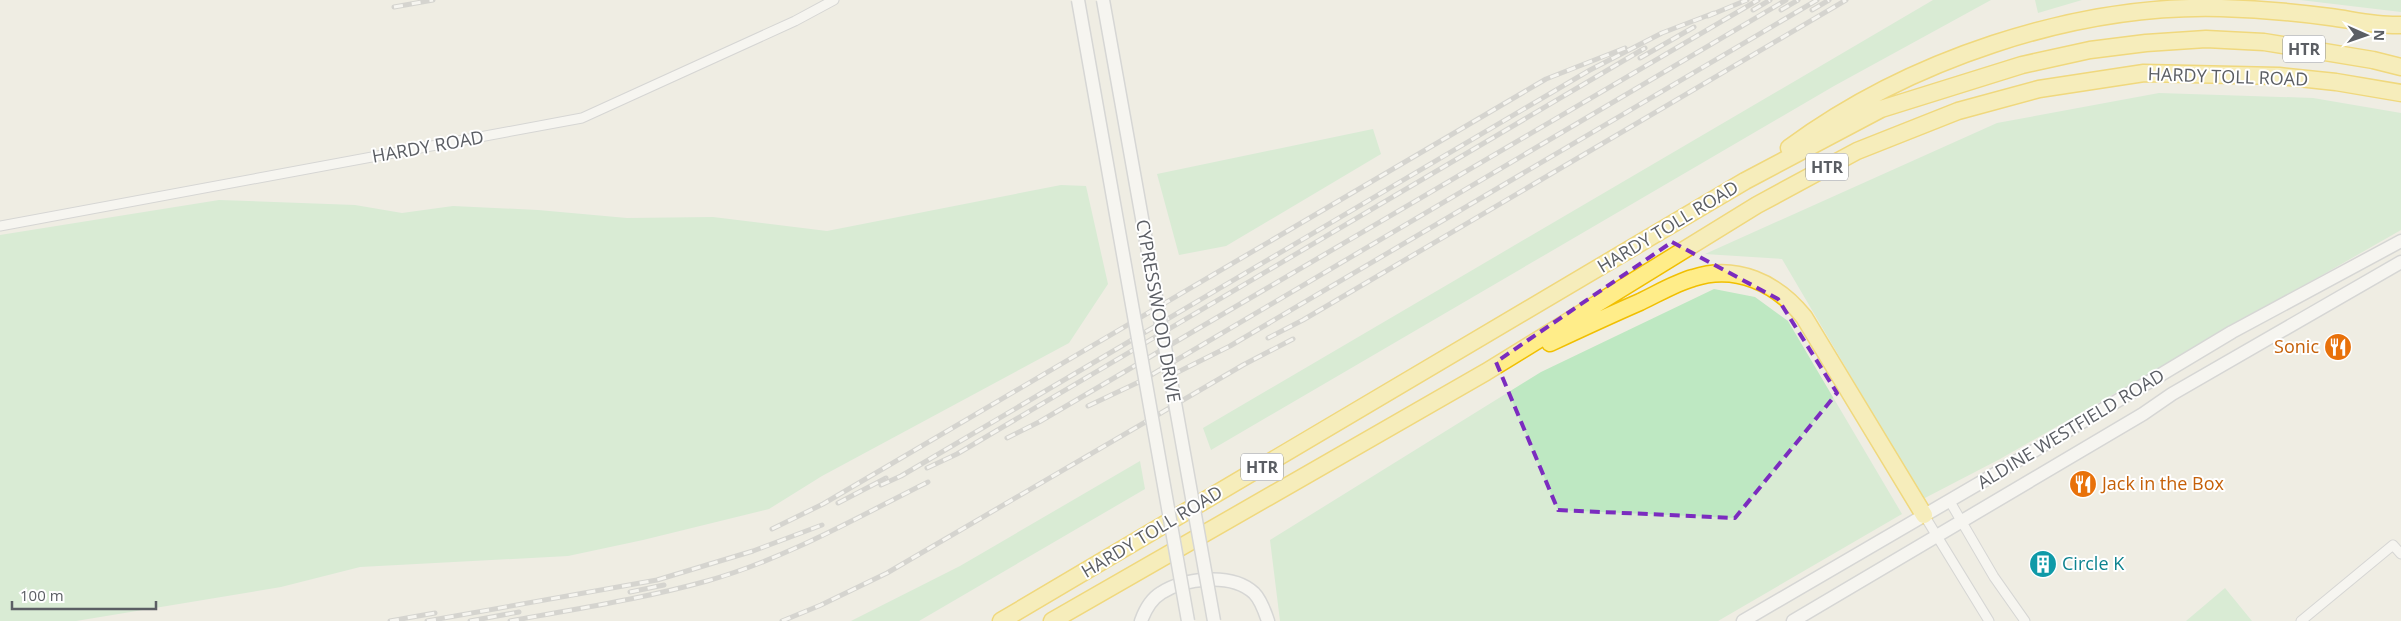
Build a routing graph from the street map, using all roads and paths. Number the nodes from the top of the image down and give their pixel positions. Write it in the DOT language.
graph roads {
  1 [pos="834,0"];
  2 [pos="1078,0"];
  3 [pos="1103,0"];
  4 [pos="2401,26"];
  5 [pos="2401,67"];
  6 [pos="2401,93"];
  7 [pos="1745,181"];
  8 [pos="0,226"];
  9 [pos="2401,241"];
  10 [pos="2401,262"];
  11 [pos="2304,294"];
  12 [pos="2314,311"];
  13 [pos="1486,372"];
  14 [pos="2161,376"];
  15 [pos="2172,394"];
  16 [pos="1949,500"];
  17 [pos="1924,515"];
  18 [pos="1961,520"];
  19 [pos="1936,535"];
  20 [pos="2401,554"];
  21 [pos="1745,620"];
  22 [pos="1001,621"];
  23 [pos="1052,621"];
  24 [pos="1141,621"];
  25 [pos="1188,621"];
  26 [pos="1214,621"];
  27 [pos="1268,621"];
  28 [pos="1793,621"];
  29 [pos="1989,621"];
  30 [pos="2025,621"];
  31 [pos="2301,621"];
  1 -- 8 [label="street, HARDY ROAD"];
  2 -- 25 [label="main road, CYPRESSWOOD DRIVE, bridge"];
  3 -- 26 [label="main road, CYPRESSWOOD DRIVE, bridge"];
  4 -- 7 [label="highway"];
  5 -- 7 [label="highway, HARDY TOLL ROAD / HTR"];
  6 -- 13 [label="highway, HARDY TOLL ROAD / HTR"];
  7 -- 22 [label="highway, HARDY TOLL ROAD / HTR"];
  9 -- 11 [label="main road, ALDINE WESTFIELD ROAD"];
  10 -- 12 [label="main road, ALDINE WESTFIELD ROAD"];
  11 -- 12 [label="main road"];
  11 -- 14 [label="main road, ALDINE WESTFIELD ROAD"];
  12 -- 15 [label="main road, ALDINE WESTFIELD ROAD"];
  13 -- 17 [label="highway"];
  13 -- 23 [label="highway, HARDY TOLL ROAD / HTR"];
  14 -- 15 [label="main road"];
  14 -- 16 [label="main road, ALDINE WESTFIELD ROAD"];
  15 -- 18 [label="main road, ALDINE WESTFIELD ROAD"];
  16 -- 17 [label="main road, ALDINE WESTFIELD ROAD"];
  16 -- 18 [label="street"];
  17 -- 19 [label="street"];
  17 -- 21 [label="main road, ALDINE WESTFIELD ROAD"];
  18 -- 19 [label="main road, ALDINE WESTFIELD ROAD"];
  18 -- 30 [label="street"];
  19 -- 28 [label="main road, ALDINE WESTFIELD ROAD"];
  19 -- 29 [label="street"];
  20 -- 31 [label="street"];
  24 -- 27 [label="main road"];
}
